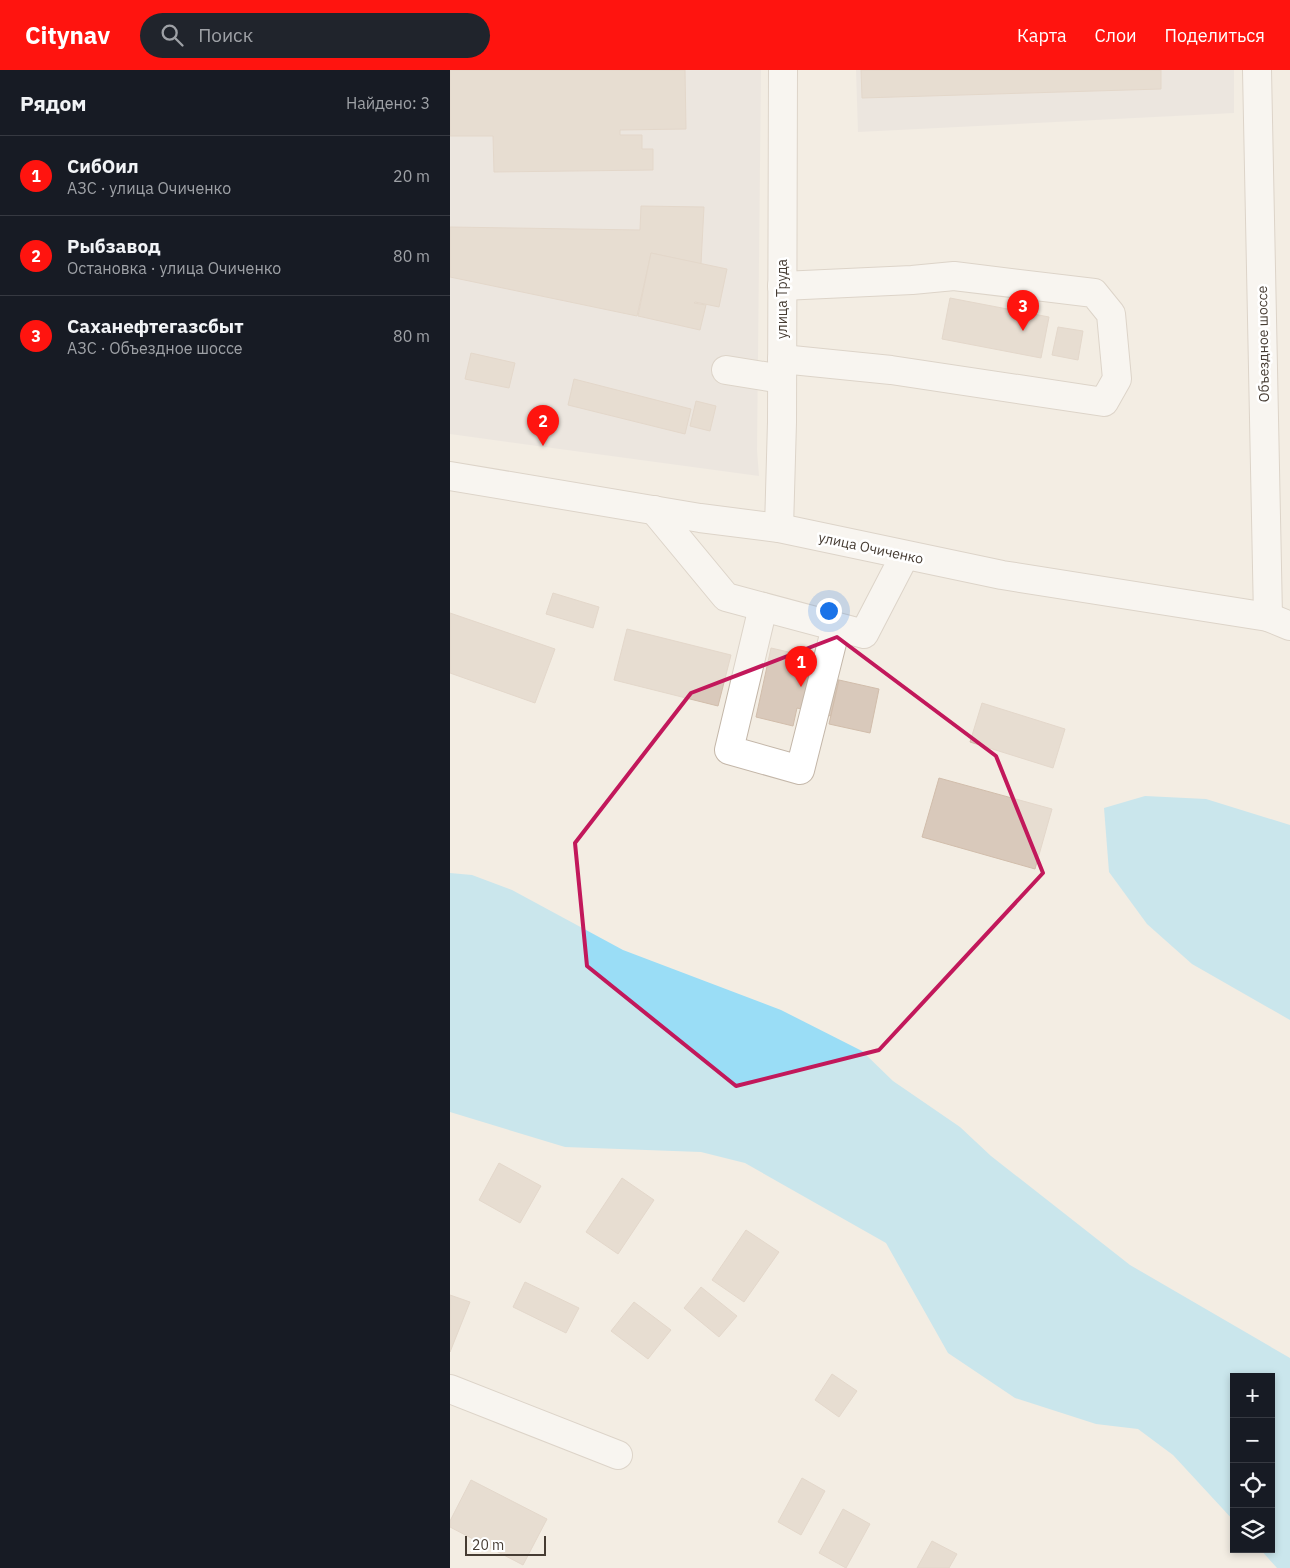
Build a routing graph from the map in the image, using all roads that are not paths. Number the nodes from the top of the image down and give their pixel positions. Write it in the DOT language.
graph roads {
  1 [pos="783,70"];
  2 [pos="1257,70"];
  3 [pos="782,286"];
  4 [pos="782,369"];
  5 [pos="726,370"];
  6 [pos="450,476"];
  7 [pos="654,510"];
  8 [pos="779,528"];
  9 [pos="905,555"];
  10 [pos="763,607"];
  11 [pos="1279,622"];
  12 [pos="836,627"];
  13 [pos="450,1389"];
  14 [pos="618,1456"];
  1 -- 3 [label="street, улица Труда"];
  2 -- 11 [label="street, Объездное шоссе"];
  3 -- 4 [label="street, улица Труда"];
  3 -- 4 [label="street"];
  4 -- 5 [label="street"];
  4 -- 8 [label="street, улица Труда"];
  6 -- 7 [label="street, улица Очиченко"];
  7 -- 8 [label="street, улица Очиченко"];
  7 -- 10 [label="street"];
  8 -- 9 [label="street, улица Очиченко"];
  9 -- 11 [label="street, улица Очиченко"];
  9 -- 12 [label="street"];
  10 -- 12 [label="street"];
  10 -- 12 [label="street"];
  13 -- 14 [label="street"];
}
